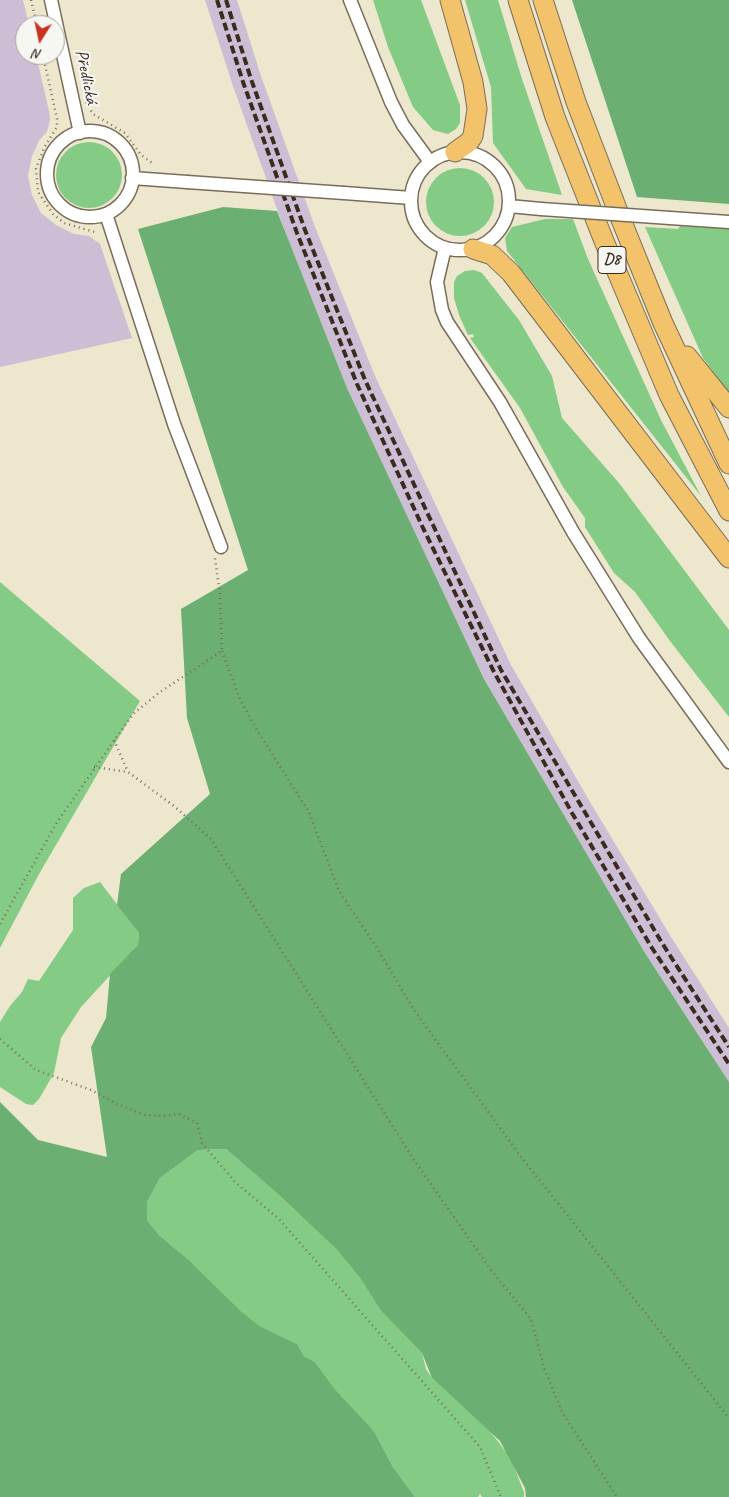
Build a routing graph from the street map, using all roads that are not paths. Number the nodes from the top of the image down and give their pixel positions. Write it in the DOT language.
graph roads {
  1 [pos="51,0"];
  2 [pos="350,0"];
  3 [pos="450,0"];
  4 [pos="518,0"];
  5 [pos="543,0"];
  6 [pos="80,133"];
  7 [pos="455,152"];
  8 [pos="430,162"];
  9 [pos="132,178"];
  10 [pos="411,198"];
  11 [pos="509,206"];
  12 [pos="106,214"];
  13 [pos="729,222"];
  14 [pos="444,248"];
  15 [pos="472,248"];
  16 [pos="664,322"];
  17 [pos="729,408"];
  18 [pos="729,464"];
  19 [pos="729,511"];
  20 [pos="218,551"];
  21 [pos="729,558"];
  22 [pos="729,762"];
  1 -- 6 [label="street, Předlická"];
  2 -- 8 [label="street"];
  3 -- 7 [label="highway"];
  4 -- 19 [label="highway, D8"];
  5 -- 16 [label="highway, D8"];
  6 -- 9 [label="street, Předlická"];
  6 -- 12 [label="street"];
  7 -- 8 [label="street"];
  7 -- 11 [label="street"];
  8 -- 10 [label="street"];
  9 -- 10 [label="street, bridge"];
  9 -- 12 [label="street"];
  10 -- 14 [label="street"];
  11 -- 13 [label="street, bridge"];
  11 -- 15 [label="street"];
  12 -- 20 [label="street"];
  14 -- 15 [label="street"];
  14 -- 22 [label="street"];
  15 -- 21 [label="highway"];
  16 -- 17 [label="highway"];
  16 -- 18 [label="highway, D8"];
}
